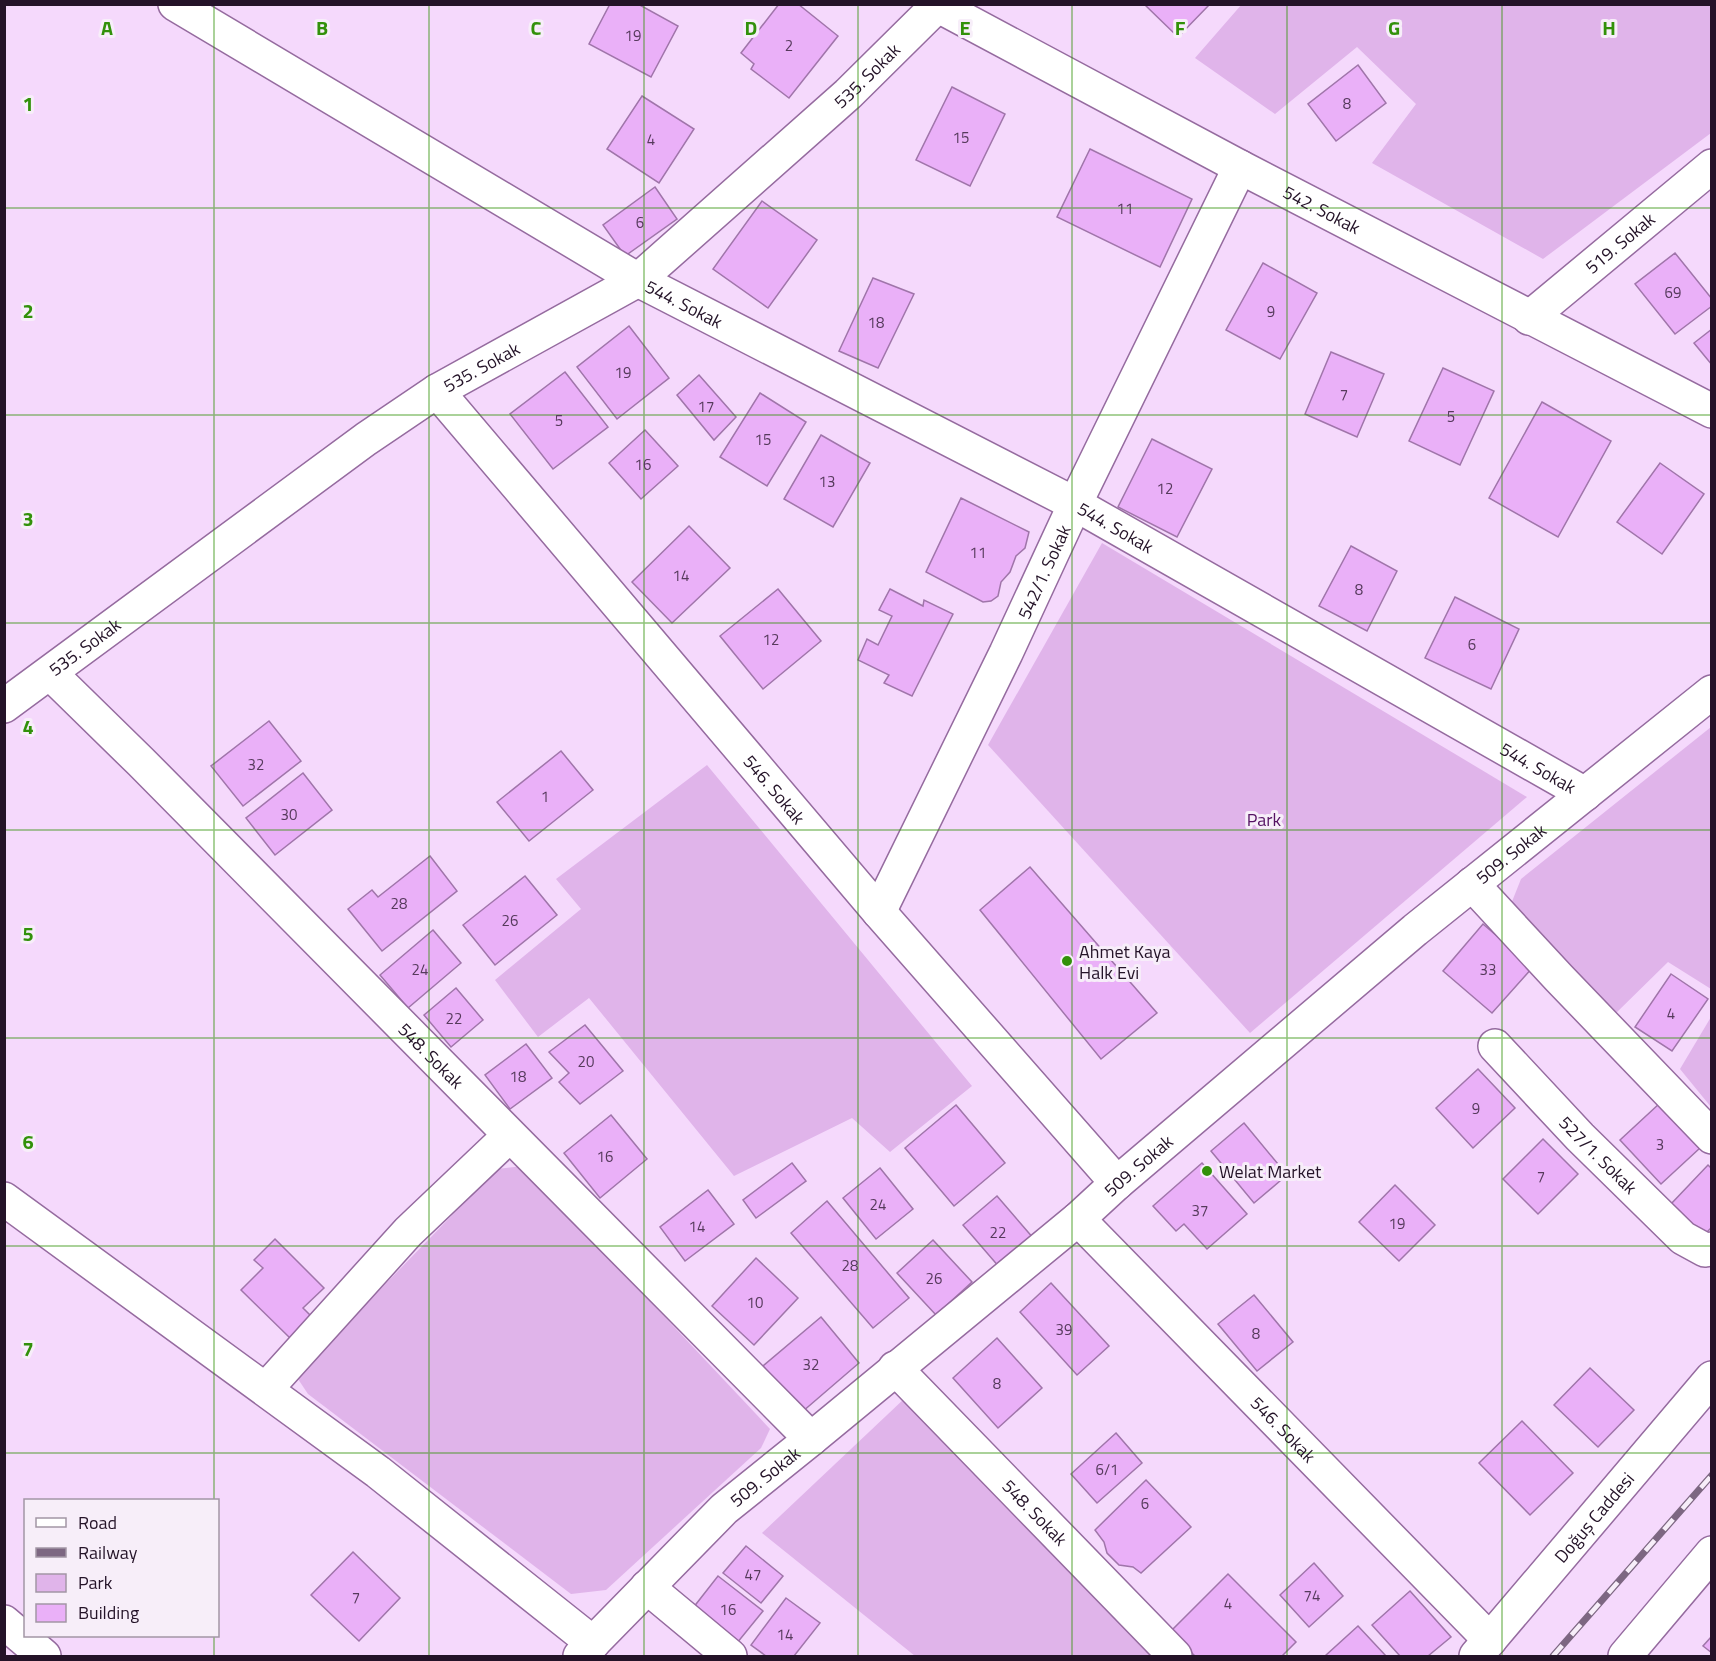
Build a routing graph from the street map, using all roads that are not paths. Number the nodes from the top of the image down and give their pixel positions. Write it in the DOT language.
graph roads {
  1 [pos="175,4"];
  2 [pos="937,5"];
  3 [pos="1712,166"];
  4 [pos="1240,167"];
  5 [pos="638,280"];
  6 [pos="1529,318"];
  7 [pos="437,391"];
  8 [pos="1712,411"];
  9 [pos="1075,504"];
  10 [pos="50,673"];
  11 [pos="1712,692"];
  12 [pos="4,706"];
  13 [pos="1585,794"];
  14 [pos="1472,884"];
  15 [pos="879,912"];
  16 [pos="1495,1046"];
  17 [pos="509,1136"];
  18 [pos="1712,1137"];
  19 [pos="1117,1183"];
  20 [pos="4,1199"];
  21 [pos="1078,1219"];
  22 [pos="1712,1249"];
  23 [pos="895,1368"];
  24 [pos="1712,1378"];
  25 [pos="267,1389"];
  26 [pos="811,1440"];
  27 [pos="1712,1553"];
  28 [pos="646,1587"];
  29 [pos="4,1622"];
  30 [pos="1483,1648"];
  31 [pos="586,1649"];
  32 [pos="44,1656"];
  33 [pos="730,1656"];
  34 [pos="1175,1656"];
  35 [pos="1625,1656"];
  1 -- 5 [label="street, 544. Sokak"];
  2 -- 4 [label="street, 542. Sokak"];
  2 -- 5 [label="street, 535. Sokak"];
  3 -- 6 [label="street, 519. Sokak"];
  4 -- 6 [label="street, 542. Sokak"];
  4 -- 9 [label="street, 542/1. Sokak"];
  5 -- 7 [label="street, 535. Sokak"];
  5 -- 9 [label="street, 544. Sokak"];
  6 -- 8 [label="street, 542. Sokak"];
  7 -- 10 [label="street, 535. Sokak"];
  7 -- 15 [label="street, 546. Sokak"];
  9 -- 13 [label="street, 544. Sokak"];
  9 -- 15 [label="street, 542/1. Sokak"];
  10 -- 12 [label="street, 535. Sokak"];
  10 -- 17 [label="street, 548. Sokak"];
  11 -- 13 [label="street, 509. Sokak"];
  13 -- 14 [label="street, 509. Sokak"];
  14 -- 18 [label="street"];
  14 -- 19 [label="street, 509. Sokak"];
  15 -- 19 [label="street, 546. Sokak"];
  16 -- 22 [label="street, 527/1. Sokak"];
  17 -- 25 [label="street"];
  17 -- 26 [label="street, 548. Sokak"];
  19 -- 21 [label="street, 509. Sokak"];
  20 -- 25 [label="street"];
  21 -- 23 [label="street, 509. Sokak"];
  21 -- 30 [label="street, 546. Sokak"];
  23 -- 26 [label="street, 509. Sokak"];
  23 -- 34 [label="street, 548. Sokak"];
  24 -- 30 [label="street, Doğuş Caddesi"];
  25 -- 31 [label="street"];
  26 -- 28 [label="street, 509. Sokak"];
  27 -- 35 [label="street"];
  28 -- 31 [label="street, 509. Sokak"];
  28 -- 33 [label="street"];
  29 -- 32 [label="street"];
}
